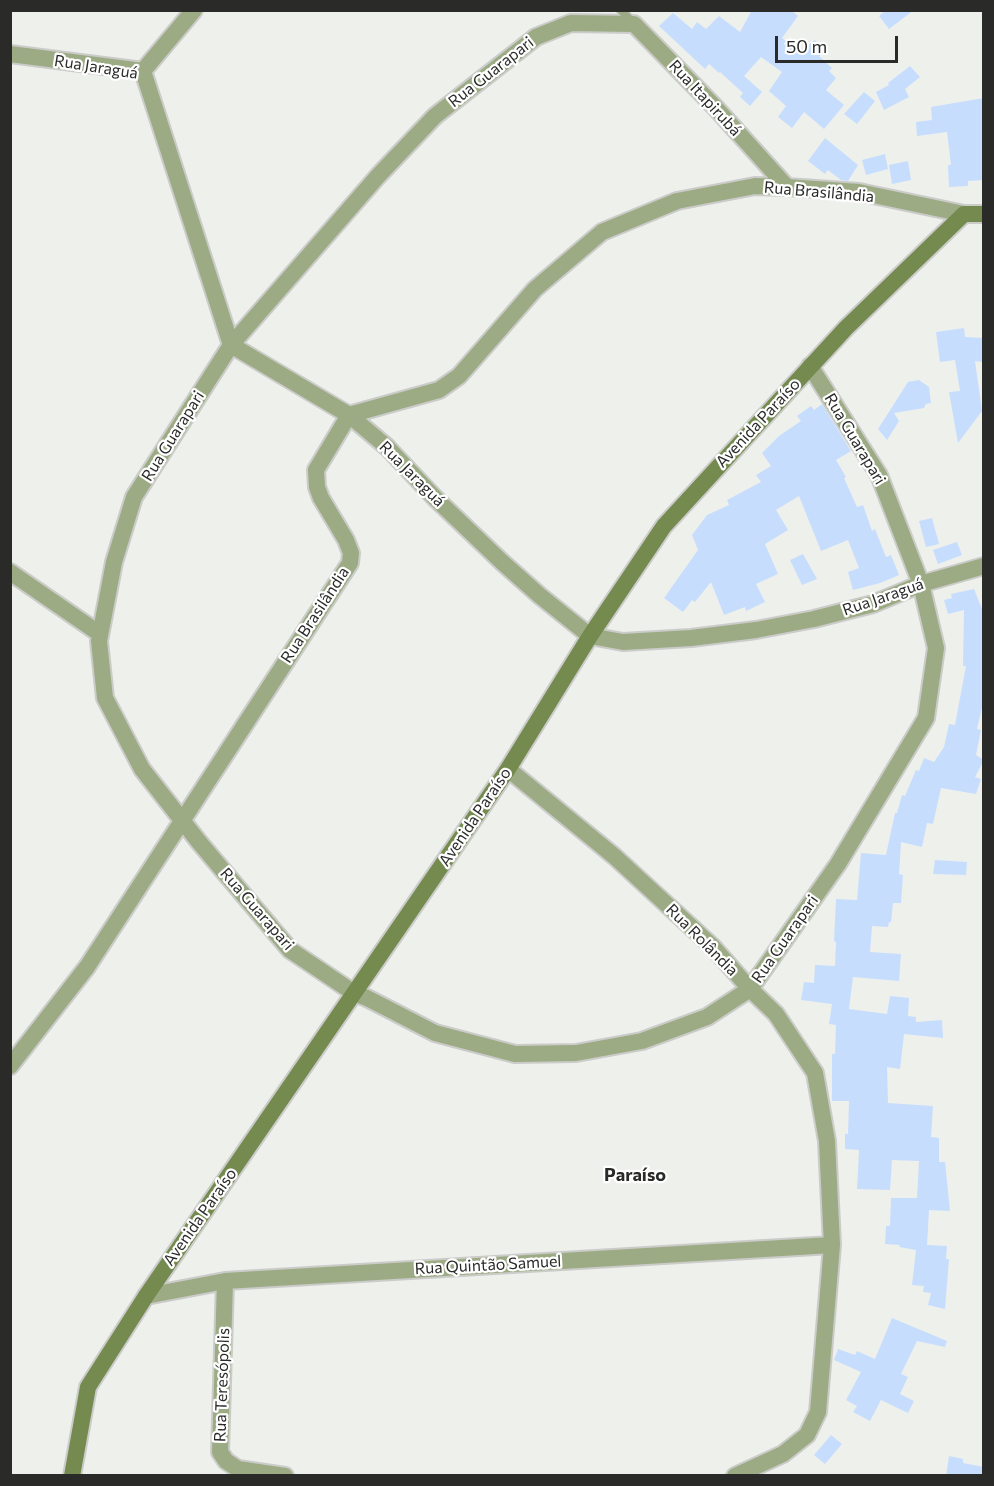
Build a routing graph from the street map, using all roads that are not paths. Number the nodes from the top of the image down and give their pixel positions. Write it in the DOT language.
graph roads {
  1 [pos="194,10"];
  2 [pos="621,10"];
  3 [pos="634,24"];
  4 [pos="10,54"];
  5 [pos="143,71"];
  6 [pos="787,187"];
  7 [pos="964,214"];
  8 [pos="984,214"];
  9 [pos="231,345"];
  10 [pos="810,366"];
  11 [pos="349,415"];
  12 [pos="984,566"];
  13 [pos="10,572"];
  14 [pos="921,584"];
  15 [pos="100,634"];
  16 [pos="590,636"];
  17 [pos="508,769"];
  18 [pos="182,819"];
  19 [pos="750,989"];
  20 [pos="354,993"];
  21 [pos="10,1066"];
  22 [pos="832,1245"];
  23 [pos="225,1281"];
  24 [pos="146,1296"];
  25 [pos="72,1476"];
  26 [pos="285,1476"];
  27 [pos="735,1476"];
  1 -- 5 [label="street"];
  2 -- 3 [label="lane, Rua Itapirubá"];
  3 -- 6 [label="street, Rua Itapirubá"];
  3 -- 9 [label="street, Rua Guarapari"];
  4 -- 5 [label="street, Rua Jaraguá"];
  5 -- 9 [label="street, Rua Jaraguá"];
  6 -- 7 [label="street, Rua Brasilândia"];
  6 -- 11 [label="street, Rua Brasilândia"];
  7 -- 8 [label="main road, Rua Brasilândia"];
  7 -- 10 [label="main road, Avenida Paraíso"];
  9 -- 11 [label="street, Rua Jaraguá"];
  9 -- 15 [label="street, Rua Guarapari"];
  10 -- 14 [label="street, Rua Guarapari"];
  10 -- 16 [label="main road, Avenida Paraíso"];
  11 -- 16 [label="street, Rua Jaraguá"];
  11 -- 18 [label="street, Rua Brasilândia"];
  12 -- 14 [label="street, Rua Jaraguá"];
  13 -- 15 [label="street"];
  14 -- 16 [label="street, Rua Jaraguá"];
  14 -- 19 [label="street, Rua Guarapari"];
  15 -- 18 [label="street, Rua Guarapari"];
  16 -- 17 [label="main road, Avenida Paraíso"];
  17 -- 19 [label="street, Rua Rolândia"];
  17 -- 20 [label="main road, Avenida Paraíso"];
  18 -- 20 [label="street, Rua Guarapari"];
  18 -- 21 [label="street, Rua Brasilândia"];
  19 -- 20 [label="street, Rua Guarapari"];
  19 -- 22 [label="street, Rua Rolândia"];
  20 -- 24 [label="main road, Avenida Paraíso"];
  22 -- 23 [label="street, Rua Quintão Samuel"];
  22 -- 27 [label="street, Rua Rolândia"];
  23 -- 24 [label="street, Rua Quintão Samuel"];
  23 -- 26 [label="street, Rua Teresópolis"];
  24 -- 25 [label="main road, Avenida Paraíso"];
}
